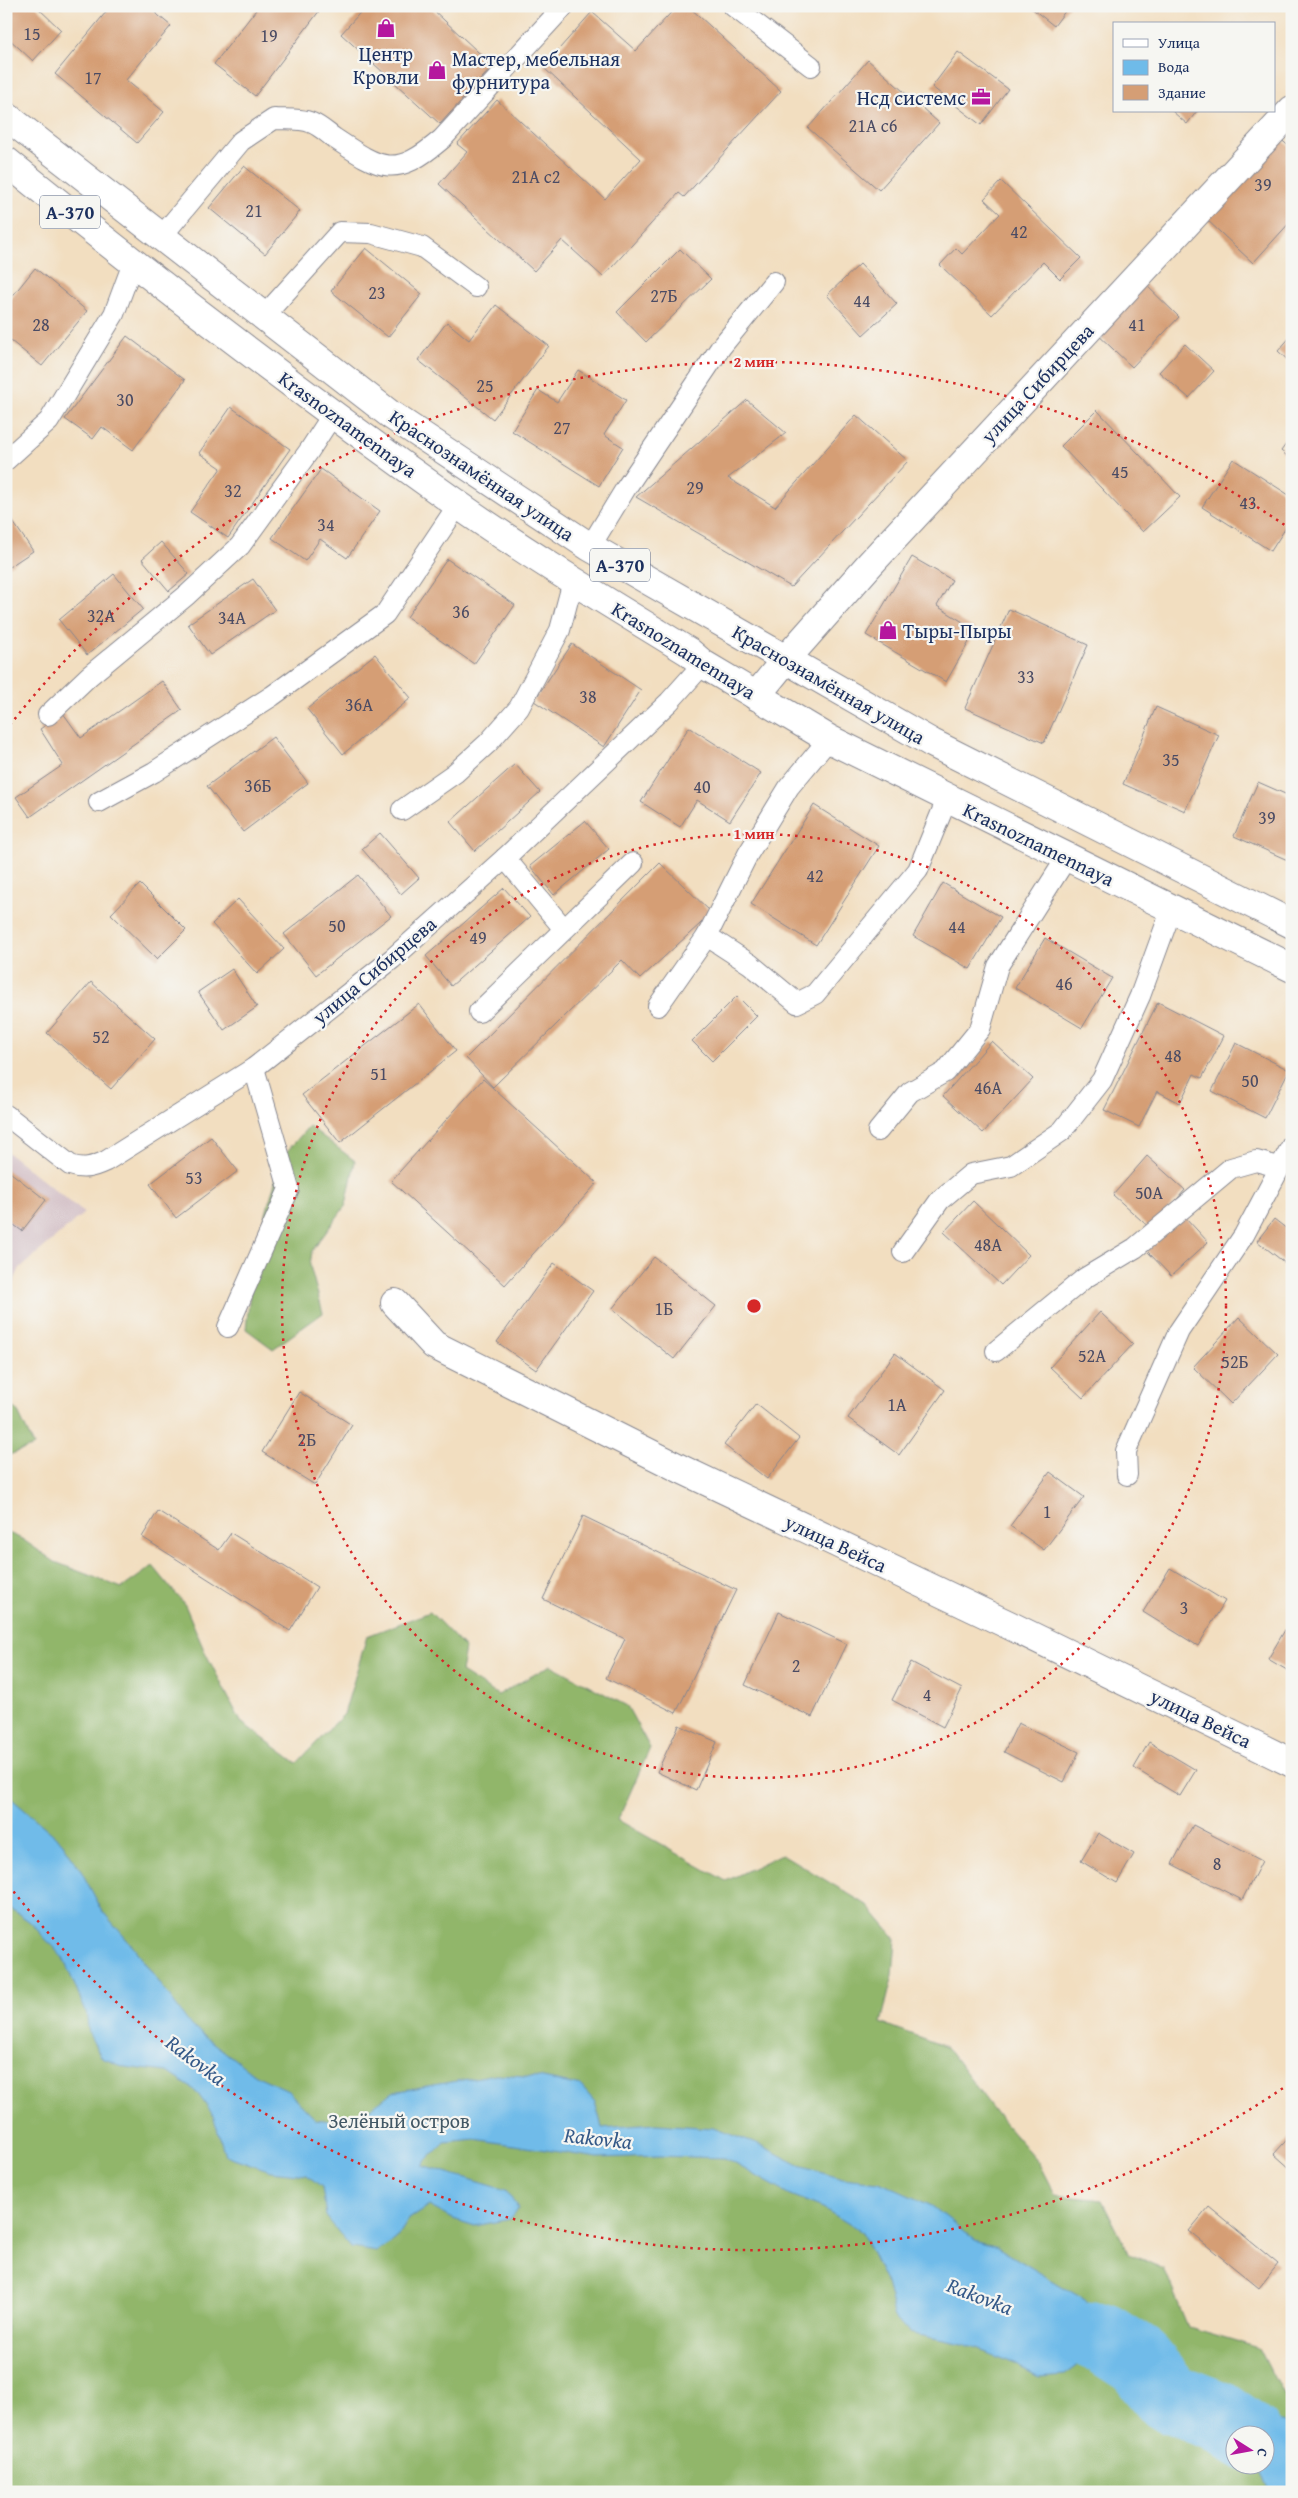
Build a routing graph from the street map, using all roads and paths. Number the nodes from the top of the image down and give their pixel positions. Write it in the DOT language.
graph roads {
  1 [pos="564,6"];
  2 [pos="733,6"];
  3 [pos="811,66"];
  4 [pos="1292,110"];
  5 [pos="6,116"];
  6 [pos="6,161"];
  7 [pos="161,236"];
  8 [pos="133,264"];
  9 [pos="774,282"];
  10 [pos="476,287"];
  11 [pos="264,316"];
  12 [pos="333,414"];
  13 [pos="6,460"];
  14 [pos="458,505"];
  15 [pos="590,547"];
  16 [pos="572,581"];
  17 [pos="786,659"];
  18 [pos="702,664"];
  19 [pos="756,696"];
  20 [pos="48,715"];
  21 [pos="830,739"];
  22 [pos="947,799"];
  23 [pos="99,802"];
  24 [pos="402,810"];
  25 [pos="1067,857"];
  26 [pos="505,858"];
  27 [pos="633,863"];
  28 [pos="1172,908"];
  29 [pos="1292,924"];
  30 [pos="564,929"];
  31 [pos="707,936"];
  32 [pos="1292,968"];
  33 [pos="658,1006"];
  34 [pos="479,1012"];
  35 [pos="254,1068"];
  36 [pos="6,1115"];
  37 [pos="878,1132"];
  38 [pos="1292,1145"];
  39 [pos="1279,1167"];
  40 [pos="903,1252"];
  41 [pos="395,1303"];
  42 [pos="228,1327"];
  43 [pos="996,1351"];
  44 [pos="1127,1475"];
  45 [pos="1292,1763"];
  1 -- 7 [label="lane"];
  2 -- 3 [label="lane"];
  4 -- 17 [label="main road, улица Сибирцева"];
  5 -- 7 [label="main road, Краснознамённая улица / А-370"];
  6 -- 8 [label="main road, Krasnoznamennaya / А-370"];
  7 -- 11 [label="main road, Краснознамённая улица / А-370"];
  8 -- 12 [label="main road, Krasnoznamennaya / А-370"];
  8 -- 13 [label="lane"];
  9 -- 15 [label="lane"];
  10 -- 11 [label="lane"];
  11 -- 15 [label="main road, Краснознамённая улица / А-370"];
  12 -- 14 [label="main road, Krasnoznamennaya / А-370"];
  12 -- 20 [label="lane"];
  14 -- 16 [label="main road, Krasnoznamennaya / А-370"];
  14 -- 23 [label="lane"];
  15 -- 17 [label="main road, Краснознамённая улица / А-370"];
  16 -- 18 [label="main road, Krasnoznamennaya / А-370"];
  16 -- 24 [label="lane"];
  17 -- 19 [label="main road, улица Сибирцева"];
  17 -- 29 [label="main road, Краснознамённая улица / А-370"];
  18 -- 19 [label="main road, Krasnoznamennaya / А-370"];
  18 -- 26 [label="lane, улица Сибирцева"];
  19 -- 21 [label="main road, Krasnoznamennaya / А-370"];
  21 -- 22 [label="main road, Krasnoznamennaya / А-370"];
  21 -- 31 [label="lane"];
  22 -- 25 [label="main road, Krasnoznamennaya / А-370"];
  22 -- 31 [label="lane"];
  25 -- 28 [label="main road, Krasnoznamennaya / А-370"];
  25 -- 37 [label="lane"];
  26 -- 30 [label="lane"];
  26 -- 35 [label="lane, улица Сибирцева"];
  27 -- 30 [label="lane"];
  28 -- 32 [label="main road, Krasnoznamennaya / А-370"];
  28 -- 40 [label="lane"];
  30 -- 34 [label="lane"];
  31 -- 33 [label="lane"];
  35 -- 36 [label="lane, улица Сибирцева"];
  35 -- 42 [label="lane"];
  38 -- 39 [label="lane"];
  39 -- 43 [label="lane"];
  39 -- 44 [label="lane"];
  41 -- 45 [label="main road, улица Вейса"];
}
